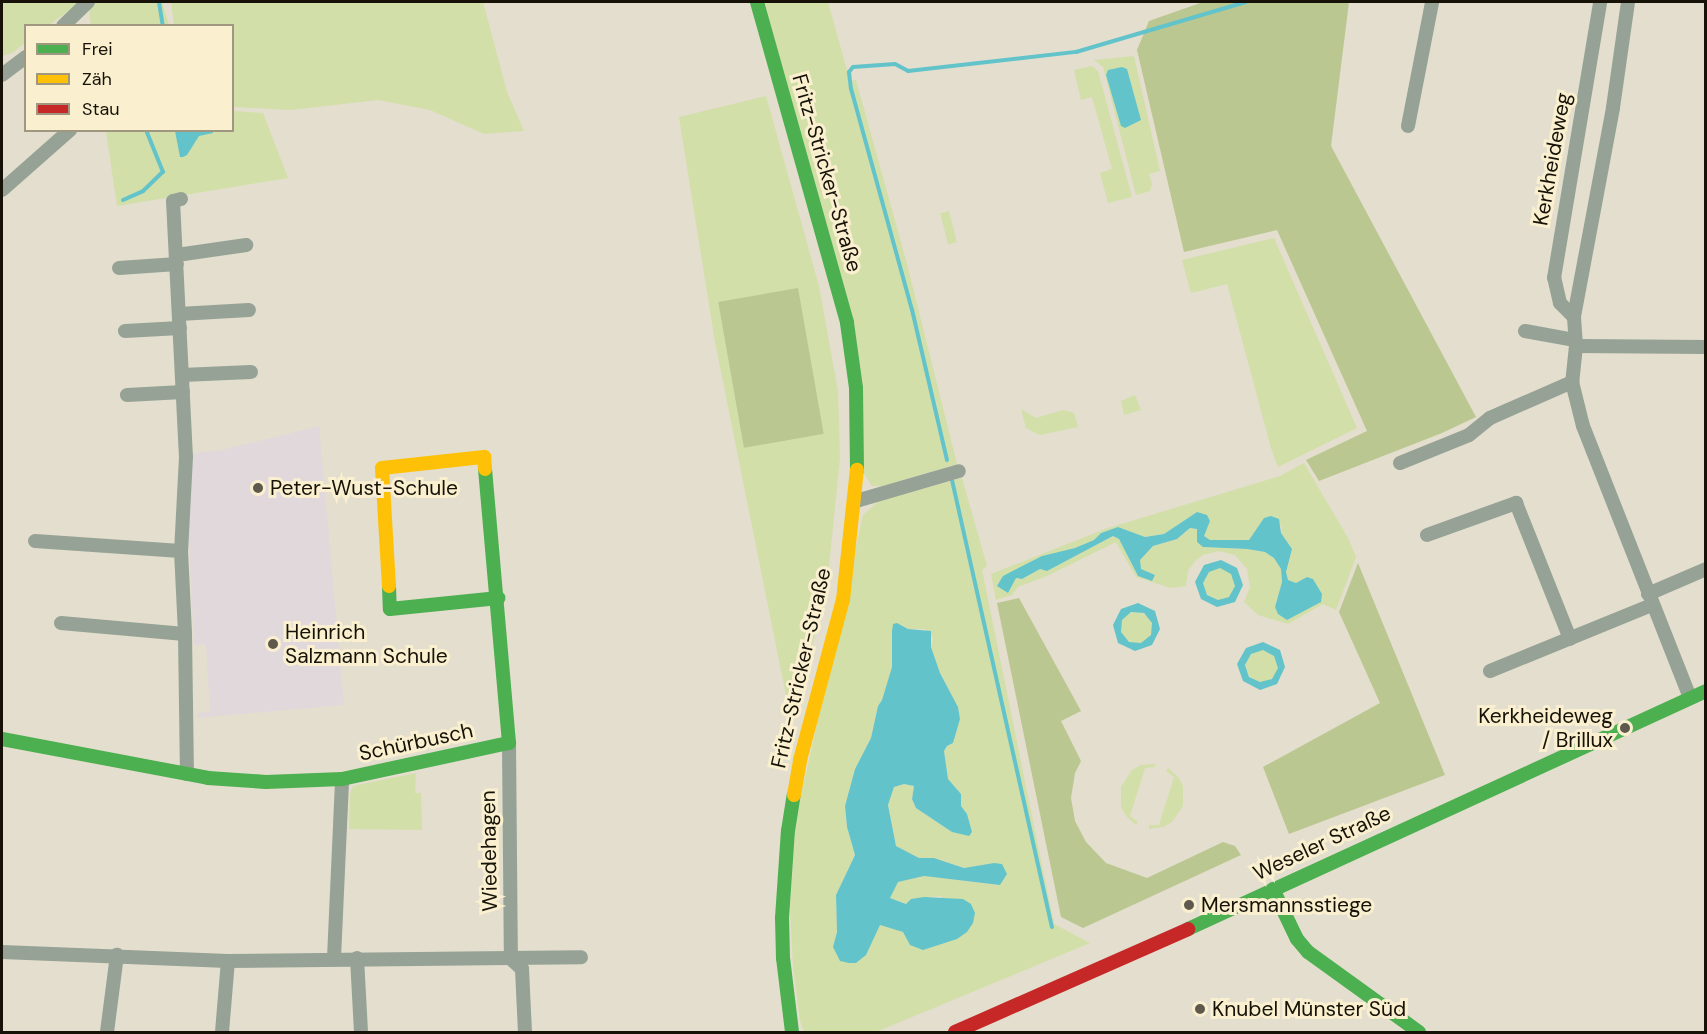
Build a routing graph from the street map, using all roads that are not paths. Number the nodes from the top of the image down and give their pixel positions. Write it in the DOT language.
graph roads {
  1 [pos="88,2"];
  2 [pos="757,2"];
  3 [pos="1432,2"];
  4 [pos="1600,2"];
  5 [pos="1628,2"];
  6 [pos="65,24"];
  7 [pos="24,58"];
  8 [pos="2,75"];
  9 [pos="1408,126"];
  10 [pos="68,132"];
  11 [pos="2,190"];
  12 [pos="181,199"];
  13 [pos="246,245"];
  14 [pos="177,260"];
  15 [pos="119,268"];
  16 [pos="249,310"];
  17 [pos="1574,317"];
  18 [pos="179,321"];
  19 [pos="125,331"];
  20 [pos="1525,331"];
  21 [pos="1575,343"];
  22 [pos="1706,347"];
  23 [pos="251,372"];
  24 [pos="182,375"];
  25 [pos="1572,382"];
  26 [pos="183,392"];
  27 [pos="127,395"];
  28 [pos="1400,463"];
  29 [pos="959,471"];
  30 [pos="856,501"];
  31 [pos="1426,536"];
  32 [pos="35,541"];
  33 [pos="180,551"];
  34 [pos="1706,569"];
  35 [pos="498,598"];
  36 [pos="1650,600"];
  37 [pos="61,623"];
  38 [pos="185,634"];
  39 [pos="1570,639"];
  40 [pos="1490,671"];
  41 [pos="1706,691"];
  42 [pos="1690,698"];
  43 [pos="2,739"];
  44 [pos="509,743"];
  45 [pos="187,774"];
  46 [pos="342,779"];
  47 [pos="1273,888"];
  48 [pos="2,952"];
  49 [pos="117,956"];
  50 [pos="581,957"];
  51 [pos="334,958"];
  52 [pos="357,958"];
  53 [pos="511,959"];
  54 [pos="228,961"];
  55 [pos="107,1032"];
  56 [pos="222,1032"];
  57 [pos="361,1032"];
  58 [pos="525,1032"];
  59 [pos="792,1032"];
  60 [pos="955,1032"];
  61 [pos="1419,1032"];
  1 -- 6 [label="street"];
  2 -- 30 [label="main road, Fritz-Stricker-Straße"];
  3 -- 9 [label="street"];
  4 -- 17 [label="street, Kerkheideweg"];
  5 -- 17 [label="street"];
  7 -- 8 [label="street"];
  10 -- 11 [label="street"];
  12 -- 14 [label="street"];
  13 -- 14 [label="street"];
  14 -- 15 [label="street"];
  14 -- 18 [label="street"];
  16 -- 18 [label="street"];
  17 -- 21 [label="street"];
  18 -- 19 [label="street"];
  18 -- 24 [label="street"];
  20 -- 21 [label="street"];
  21 -- 22 [label="street"];
  21 -- 25 [label="street"];
  23 -- 24 [label="street"];
  24 -- 26 [label="street"];
  25 -- 28 [label="street"];
  25 -- 36 [label="street"];
  26 -- 27 [label="street"];
  26 -- 33 [label="street"];
  29 -- 30 [label="street"];
  30 -- 59 [label="main road, Fritz-Stricker-Straße"];
  31 -- 39 [label="street"];
  32 -- 33 [label="street"];
  33 -- 38 [label="street"];
  34 -- 36 [label="street"];
  35 -- 35 [label="main road"];
  35 -- 44 [label="main road"];
  36 -- 39 [label="street"];
  36 -- 42 [label="street"];
  37 -- 38 [label="street"];
  38 -- 45 [label="street"];
  39 -- 40 [label="street"];
  41 -- 42 [label="main road, Weseler Straße"];
  42 -- 47 [label="main road, Weseler Straße"];
  43 -- 45 [label="main road, Schürbusch"];
  44 -- 46 [label="main road, Schürbusch"];
  44 -- 53 [label="street, Wiedehagen"];
  45 -- 46 [label="main road, Schürbusch"];
  46 -- 51 [label="street"];
  47 -- 60 [label="main road, Weseler Straße"];
  47 -- 61 [label="main road"];
  48 -- 49 [label="street"];
  49 -- 54 [label="street"];
  49 -- 55 [label="street"];
  50 -- 53 [label="street"];
  51 -- 52 [label="street"];
  51 -- 54 [label="street"];
  52 -- 53 [label="street"];
  52 -- 57 [label="street"];
  53 -- 58 [label="street, Wiedehagen"];
  54 -- 56 [label="street"];
}
